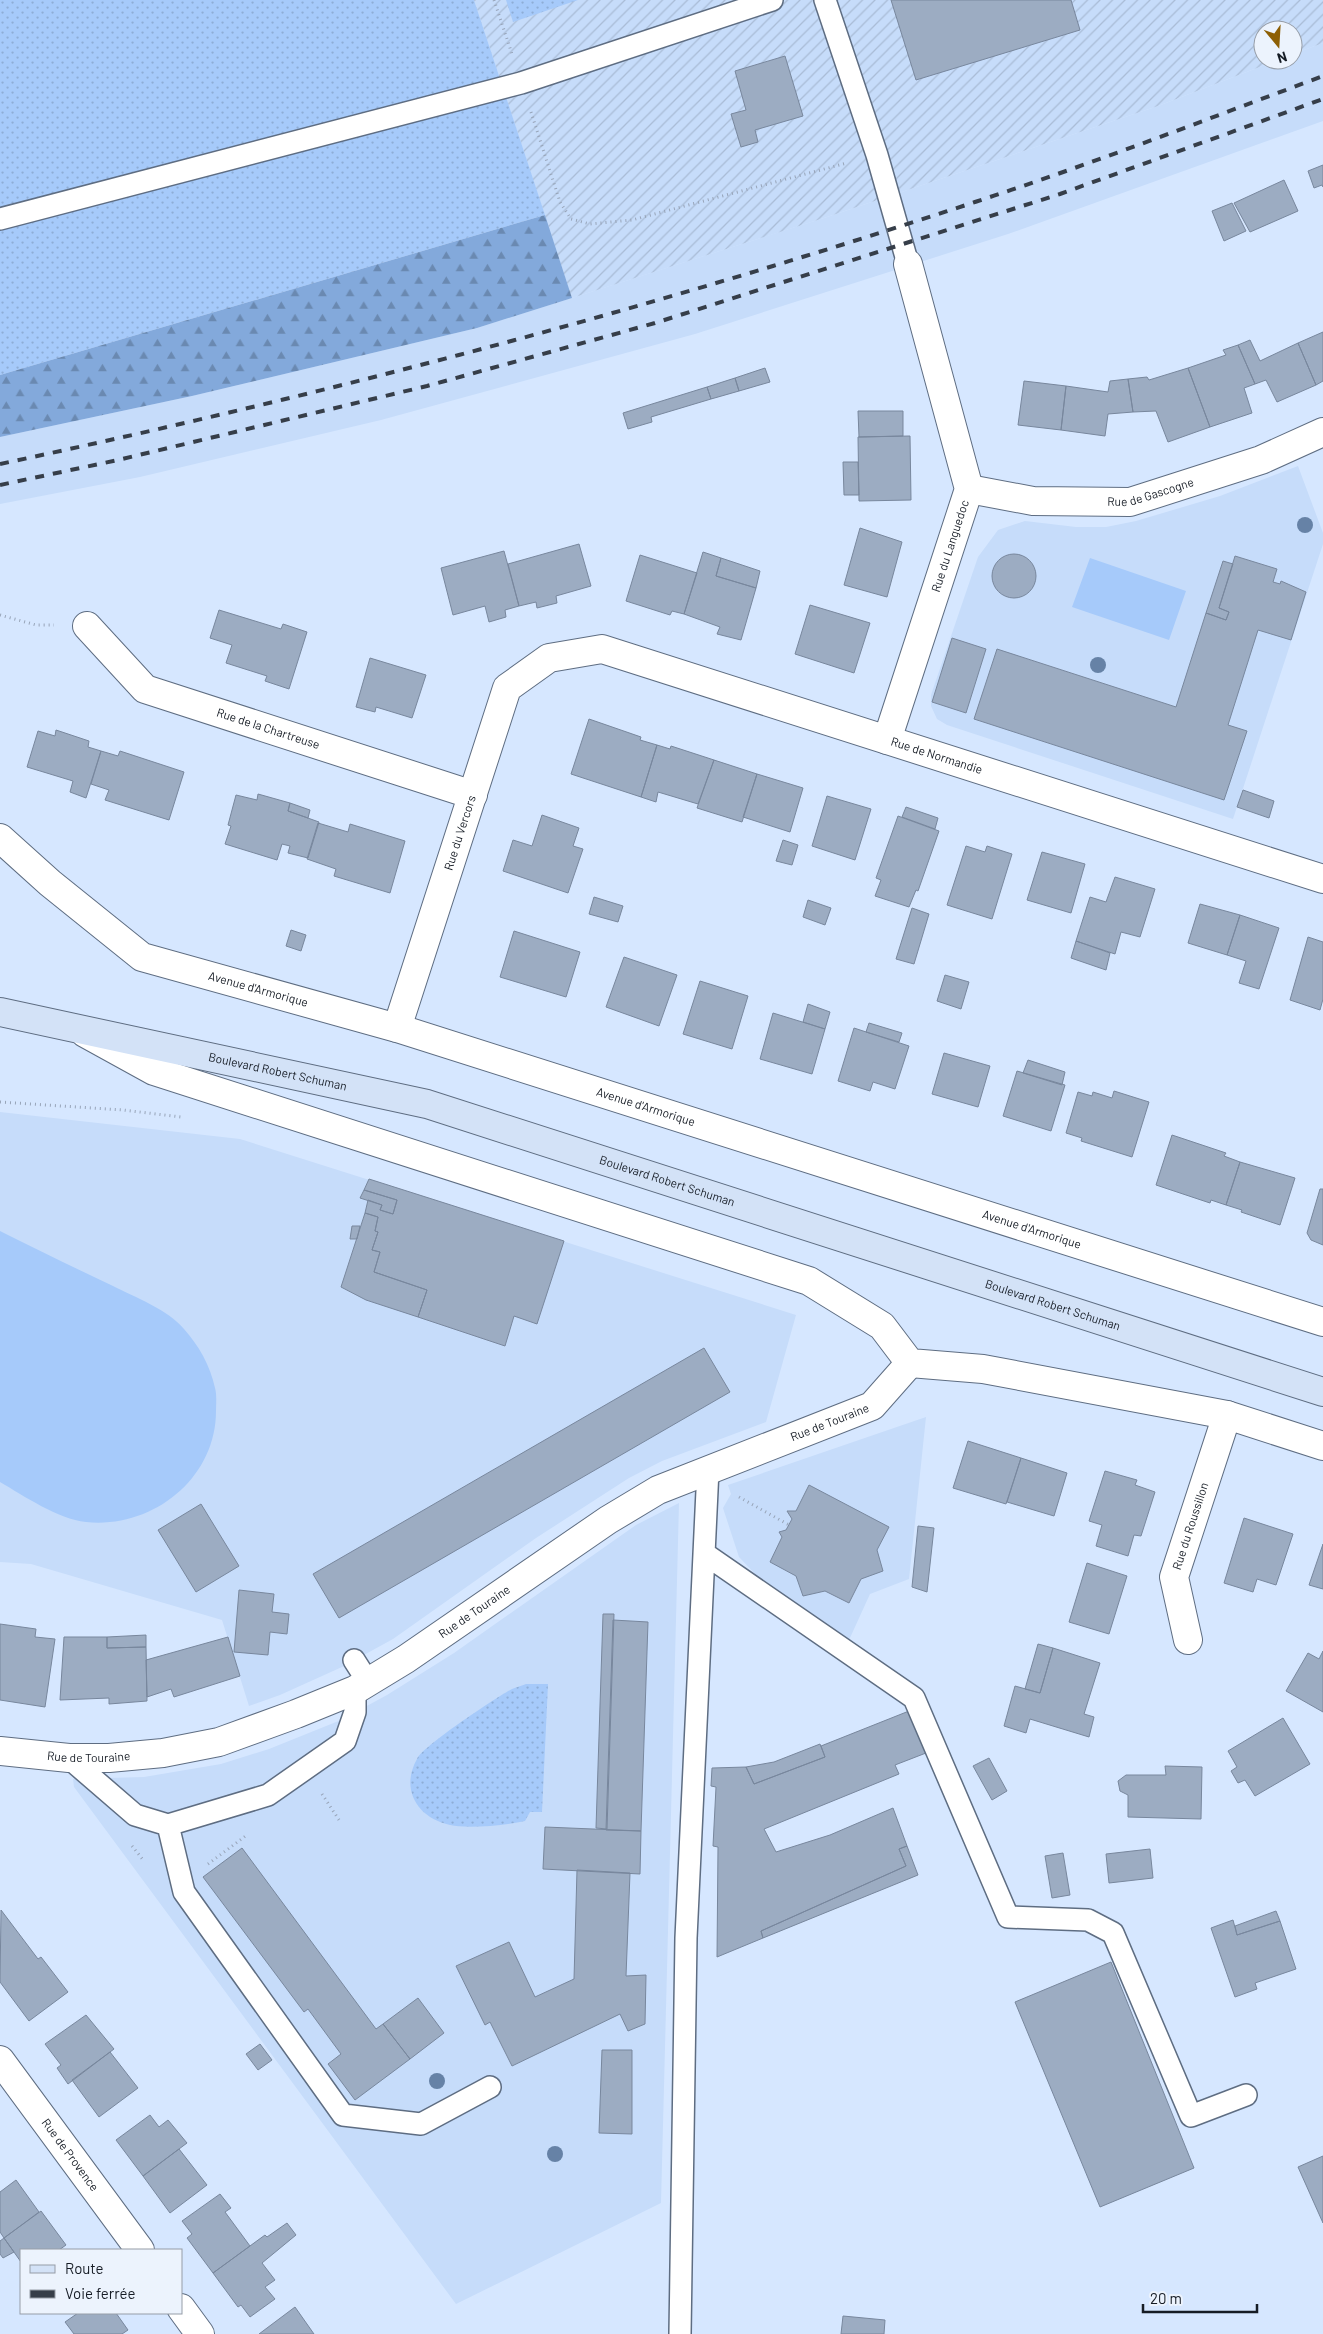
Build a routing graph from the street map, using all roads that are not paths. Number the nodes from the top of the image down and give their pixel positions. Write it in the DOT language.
graph roads {
  1 [pos="772,0"];
  2 [pos="825,0"];
  3 [pos="0,219"];
  4 [pos="908,264"];
  5 [pos="1323,432"];
  6 [pos="969,489"];
  7 [pos="88,626"];
  8 [pos="549,658"];
  9 [pos="887,740"];
  10 [pos="473,795"];
  11 [pos="0,838"];
  12 [pos="1323,879"];
  13 [pos="0,1012"];
  14 [pos="397,1028"];
  15 [pos="77,1030"];
  16 [pos="1323,1322"];
  17 [pos="910,1362"];
  18 [pos="1323,1392"];
  19 [pos="1227,1415"];
  20 [pos="1323,1446"];
  21 [pos="713,1467"];
  22 [pos="705,1554"];
  23 [pos="1188,1640"];
  24 [pos="359,1677"];
  25 [pos="0,1751"];
  26 [pos="69,1758"];
  27 [pos="168,1825"];
  28 [pos="0,2060"];
  29 [pos="490,2087"];
  30 [pos="1246,2095"];
  31 [pos="139,2249"];
  32 [pos="182,2309"];
  33 [pos="200,2334"];
  34 [pos="680,2334"];
  1 -- 3 [label="lane"];
  2 -- 4 [label="lane"];
  4 -- 6 [label="street, Rue du Languedoc"];
  5 -- 6 [label="street, Rue de Gascogne"];
  6 -- 9 [label="street, Rue du Languedoc"];
  7 -- 10 [label="street, Rue de la Chartreuse"];
  8 -- 9 [label="street, Rue de Normandie"];
  8 -- 10 [label="street, Rue du Vercors"];
  9 -- 12 [label="street, Rue de Normandie"];
  10 -- 14 [label="street, Rue du Vercors"];
  11 -- 14 [label="street, Avenue d'Armorique"];
  13 -- 15 [label="main road, Boulevard Robert Schuman"];
  14 -- 16 [label="street, Avenue d'Armorique"];
  15 -- 17 [label="street"];
  15 -- 18 [label="main road, Boulevard Robert Schuman"];
  17 -- 19 [label="street"];
  17 -- 21 [label="street, Rue de Touraine"];
  19 -- 20 [label="street"];
  19 -- 23 [label="street, Rue du Roussillon"];
  21 -- 22 [label="lane"];
  21 -- 24 [label="street, Rue de Touraine"];
  22 -- 30 [label="lane"];
  22 -- 34 [label="lane"];
  24 -- 26 [label="street, Rue de Touraine"];
  24 -- 27 [label="lane"];
  25 -- 26 [label="street, Rue de Touraine"];
  26 -- 27 [label="lane"];
  27 -- 29 [label="lane"];
  28 -- 31 [label="street, Rue de Provence"];
  32 -- 33 [label="street"];
}
